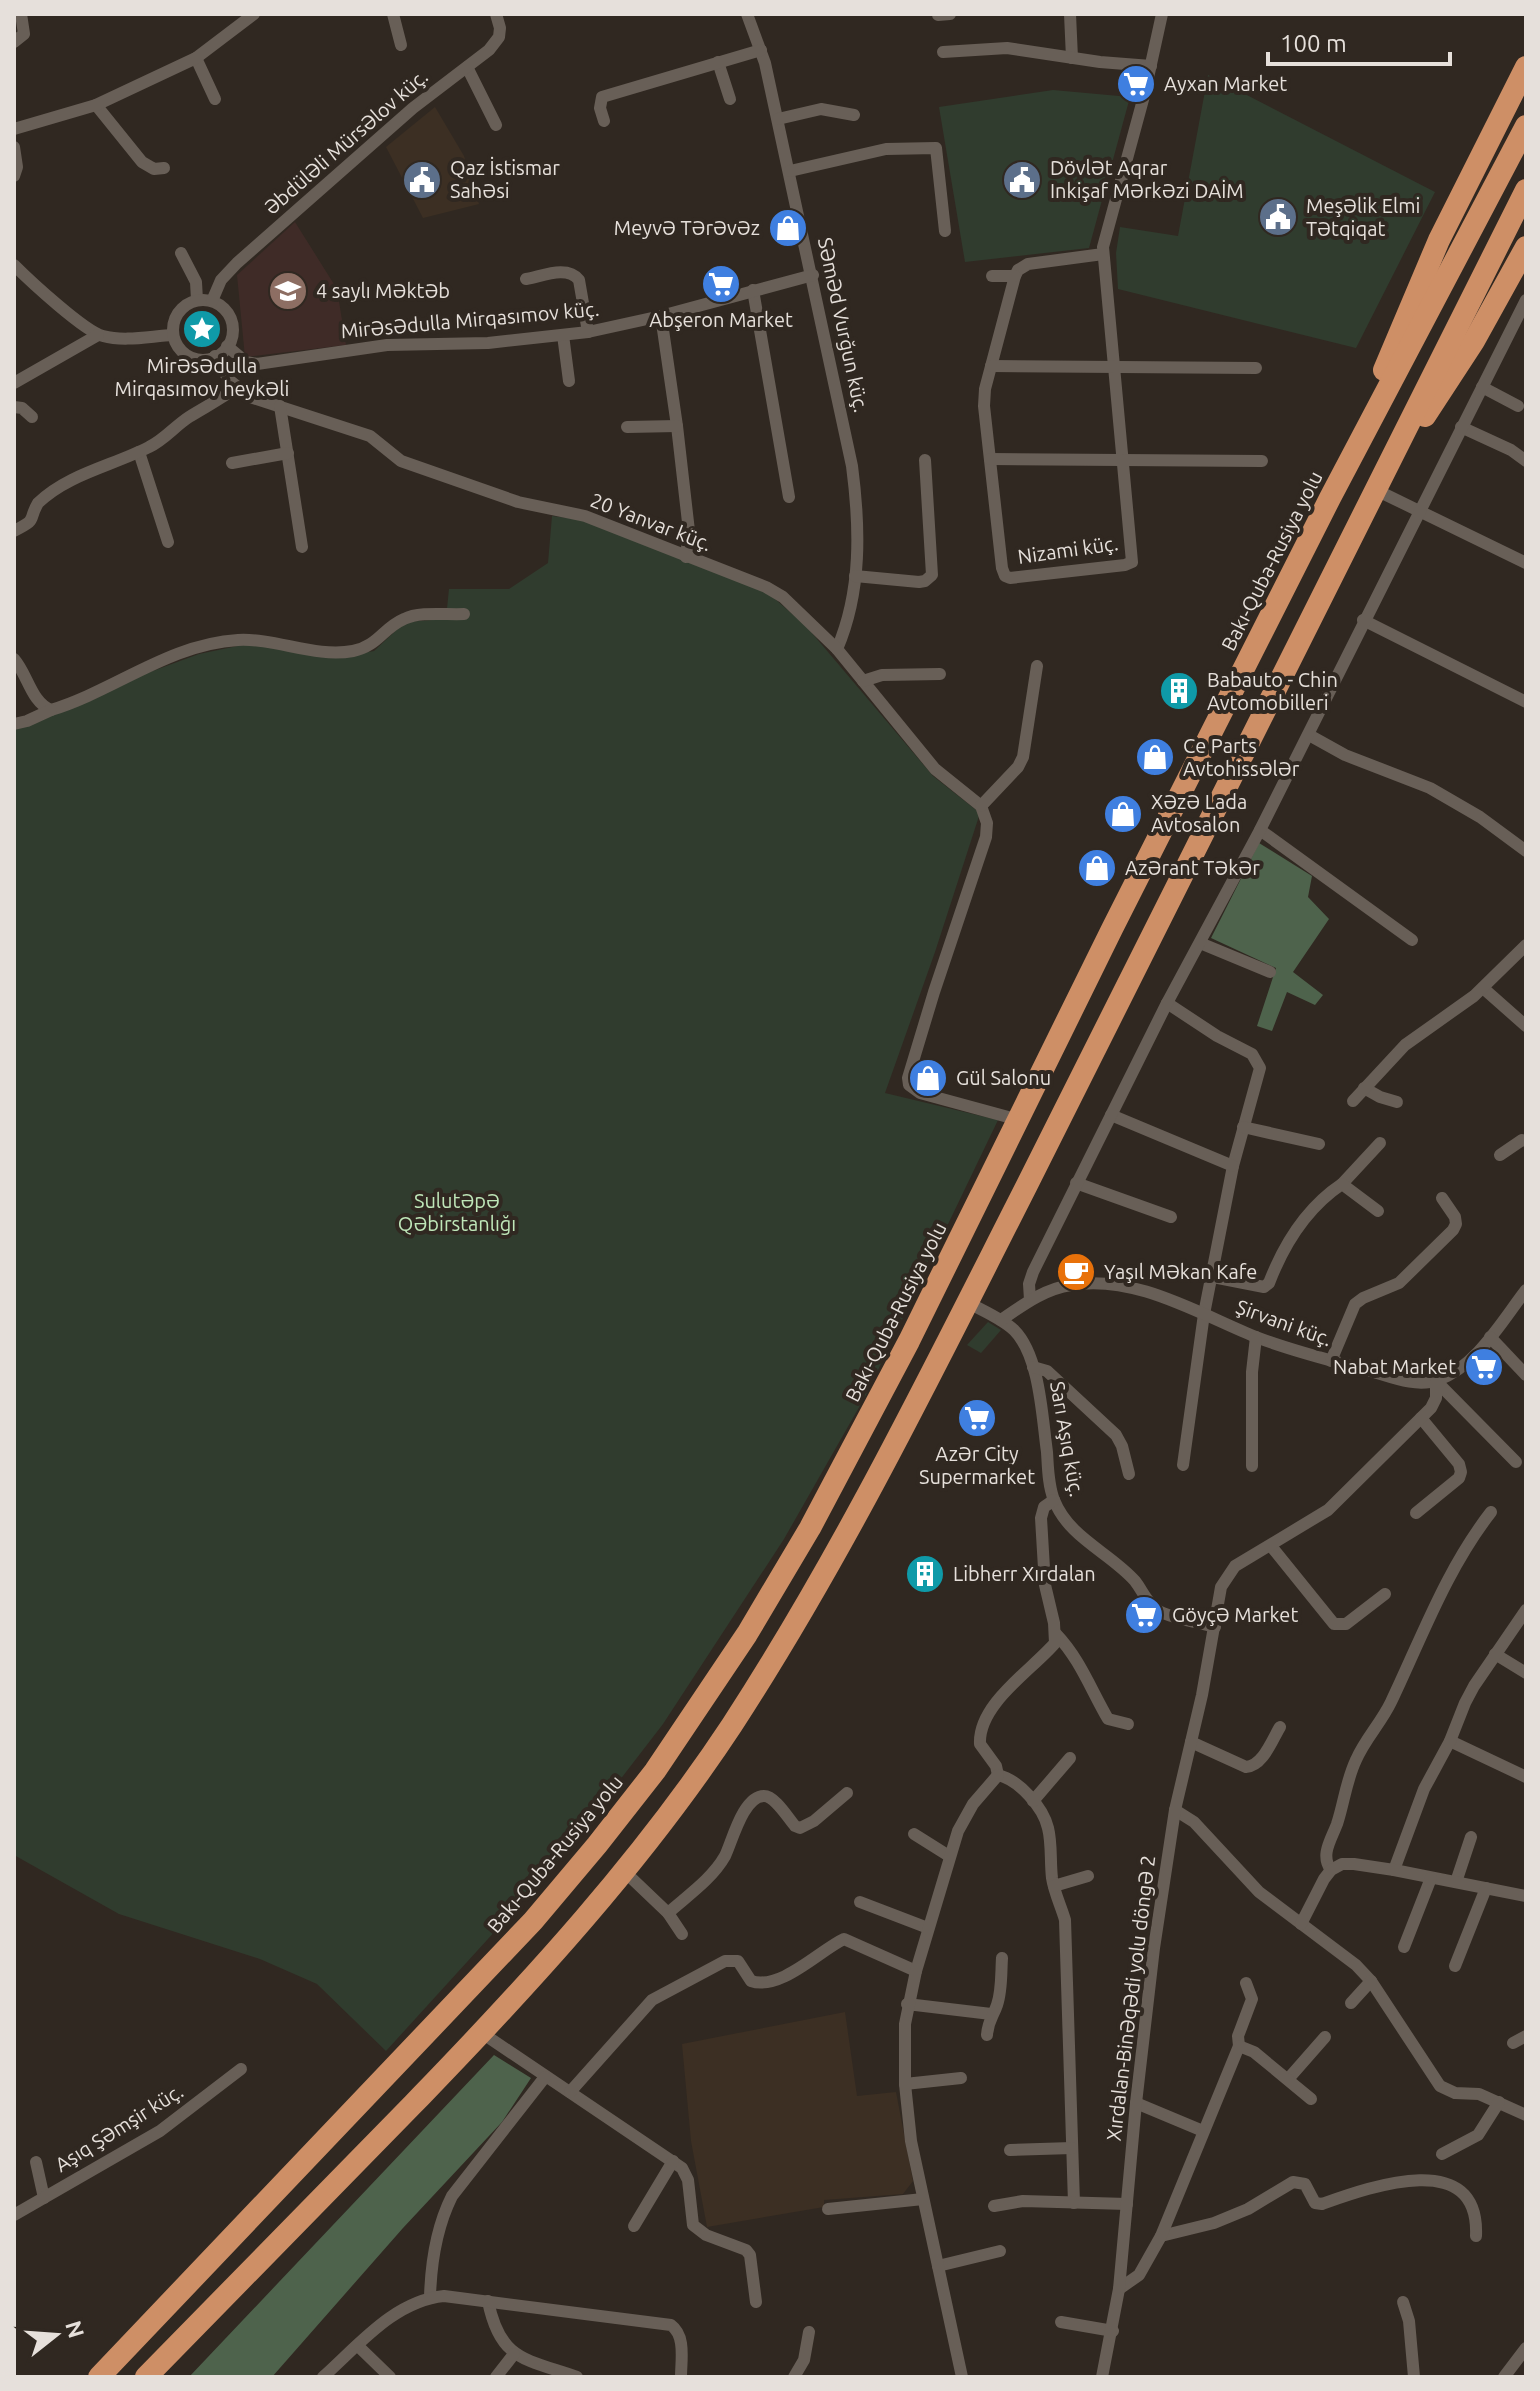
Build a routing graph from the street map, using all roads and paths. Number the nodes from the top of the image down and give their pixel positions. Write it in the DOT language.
graph roads {
  1 [pos="21,14"];
  2 [pos="254,14"];
  3 [pos="393,14"];
  4 [pos="496,14"];
  5 [pos="747,14"];
  6 [pos="950,14"];
  7 [pos="1070,14"];
  8 [pos="1162,14"];
  9 [pos="938,15"];
  10 [pos="14,42"];
  11 [pos="401,45"];
  12 [pos="761,50"];
  13 [pos="943,52"];
  14 [pos="196,58"];
  15 [pos="1072,58"];
  16 [pos="718,62"];
  17 [pos="1151,66"];
  18 [pos="467,67"];
  19 [pos="1526,67"];
  20 [pos="215,99"];
  21 [pos="730,99"];
  22 [pos="96,105"];
  23 [pos="854,115"];
  24 [pos="778,119"];
  25 [pos="604,121"];
  26 [pos="496,125"];
  27 [pos="1526,126"];
  28 [pos="14,129"];
  29 [pos="14,147"];
  30 [pos="164,168"];
  31 [pos="790,171"];
  32 [pos="14,176"];
  33 [pos="1526,190"];
  34 [pos="945,231"];
  35 [pos="1526,247"];
  36 [pos="181,253"];
  37 [pos="1103,254"];
  38 [pos="14,265"];
  39 [pos="813,275"];
  40 [pos="992,276"];
  41 [pos="1015,276"];
  42 [pos="526,279"];
  43 [pos="753,290"];
  44 [pos="197,300"];
  45 [pos="1526,300"];
  46 [pos="212,301"];
  47 [pos="661,316"];
  48 [pos="588,332"];
  49 [pos="98,335"];
  50 [pos="173,335"];
  51 [pos="563,335"];
  52 [pos="227,346"];
  53 [pos="215,356"];
  54 [pos="1114,365"];
  55 [pos="991,366"];
  56 [pos="1256,368"];
  57 [pos="569,381"];
  58 [pos="14,383"];
  59 [pos="237,387"];
  60 [pos="1482,387"];
  61 [pos="280,406"];
  62 [pos="1518,406"];
  63 [pos="14,407"];
  64 [pos="32,417"];
  65 [pos="677,426"];
  66 [pos="627,427"];
  67 [pos="1461,427"];
  68 [pos="139,452"];
  69 [pos="288,453"];
  70 [pos="1122,458"];
  71 [pos="990,459"];
  72 [pos="925,460"];
  73 [pos="1262,461"];
  74 [pos="1526,461"];
  75 [pos="232,463"];
  76 [pos="1343,473"];
  77 [pos="1376,490"];
  78 [pos="789,497"];
  79 [pos="1419,511"];
  80 [pos="14,531"];
  81 [pos="168,542"];
  82 [pos="302,547"];
  83 [pos="686,557"];
  84 [pos="1526,563"];
  85 [pos="855,576"];
  86 [pos="464,614"];
  87 [pos="1363,620"];
  88 [pos="837,649"];
  89 [pos="14,659"];
  90 [pos="1037,666"];
  91 [pos="940,674"];
  92 [pos="863,681"];
  93 [pos="1526,702"];
  94 [pos="51,710"];
  95 [pos="14,724"];
  96 [pos="1309,735"];
  97 [pos="981,806"];
  98 [pos="1260,830"];
  99 [pos="1526,851"];
  100 [pos="1412,940"];
  101 [pos="1200,943"];
  102 [pos="1526,945"];
  103 [pos="1270,972"];
  104 [pos="1483,988"];
  105 [pos="1167,1003"];
  106 [pos="1526,1026"];
  107 [pos="1364,1088"];
  108 [pos="1353,1101"];
  109 [pos="1397,1102"];
  110 [pos="1111,1115"];
  111 [pos="1019,1120"];
  112 [pos="1243,1127"];
  113 [pos="1526,1141"];
  114 [pos="1380,1143"];
  115 [pos="1319,1144"];
  116 [pos="1500,1155"];
  117 [pos="1233,1166"];
  118 [pos="1076,1183"];
  119 [pos="1342,1184"];
  120 [pos="1442,1198"];
  121 [pos="1378,1211"];
  122 [pos="1171,1217"];
  123 [pos="1213,1277"];
  124 [pos="1526,1290"];
  125 [pos="1030,1300"];
  126 [pos="967,1302"];
  127 [pos="1204,1314"];
  128 [pos="1001,1320"];
  129 [pos="1256,1337"];
  130 [pos="1490,1337"];
  131 [pos="1331,1361"];
  132 [pos="1033,1367"];
  133 [pos="1526,1375"];
  134 [pos="1436,1381"];
  135 [pos="1421,1418"];
  136 [pos="1516,1462"];
  137 [pos="1183,1465"];
  138 [pos="1252,1466"];
  139 [pos="1129,1474"];
  140 [pos="1054,1500"];
  141 [pos="1491,1512"];
  142 [pos="1416,1513"];
  143 [pos="1271,1546"];
  144 [pos="1385,1594"];
  145 [pos="1526,1610"];
  146 [pos="1215,1627"];
  147 [pos="1056,1634"];
  148 [pos="1495,1654"];
  149 [pos="1526,1673"];
  150 [pos="1128,1724"];
  151 [pos="1280,1727"];
  152 [pos="1450,1741"];
  153 [pos="1191,1742"];
  154 [pos="1070,1758"];
  155 [pos="998,1775"];
  156 [pos="1526,1777"];
  157 [pos="847,1793"];
  158 [pos="1033,1801"];
  159 [pos="1175,1810"];
  160 [pos="914,1834"];
  161 [pos="1471,1837"];
  162 [pos="949,1856"];
  163 [pos="1331,1870"];
  164 [pos="1394,1870"];
  165 [pos="625,1872"];
  166 [pos="1088,1876"];
  167 [pos="1431,1878"];
  168 [pos="1456,1882"];
  169 [pos="1054,1886"];
  170 [pos="1486,1888"];
  171 [pos="1526,1896"];
  172 [pos="860,1902"];
  173 [pos="668,1913"];
  174 [pos="1301,1924"];
  175 [pos="928,1928"];
  176 [pos="682,1934"];
  177 [pos="1404,1947"];
  178 [pos="1002,1958"];
  179 [pos="1455,1966"];
  180 [pos="916,1971"];
  181 [pos="1371,1981"];
  182 [pos="1246,1983"];
  183 [pos="1351,2003"];
  184 [pos="907,2004"];
  185 [pos="991,2014"];
  186 [pos="482,2033"];
  187 [pos="987,2035"];
  188 [pos="1526,2036"];
  189 [pos="1325,2037"];
  190 [pos="1513,2043"];
  191 [pos="1239,2046"];
  192 [pos="241,2069"];
  193 [pos="545,2077"];
  194 [pos="961,2078"];
  195 [pos="1289,2078"];
  196 [pos="905,2084"];
  197 [pos="570,2092"];
  198 [pos="1311,2099"];
  199 [pos="1499,2102"];
  200 [pos="1136,2103"];
  201 [pos="1526,2115"];
  202 [pos="1203,2131"];
  203 [pos="1072,2148"];
  204 [pos="1010,2150"];
  205 [pos="1442,2154"];
  206 [pos="673,2161"];
  207 [pos="36,2162"];
  208 [pos="44,2198"];
  209 [pos="923,2199"];
  210 [pos="1074,2203"];
  211 [pos="1127,2204"];
  212 [pos="994,2206"];
  213 [pos="828,2209"];
  214 [pos="14,2215"];
  215 [pos="634,2226"];
  216 [pos="1161,2236"];
  217 [pos="1476,2236"];
  218 [pos="1000,2251"];
  219 [pos="938,2266"];
  220 [pos="1119,2289"];
  221 [pos="430,2297"];
  222 [pos="488,2301"];
  223 [pos="756,2302"];
  224 [pos="1403,2302"];
  225 [pos="1061,2322"];
  226 [pos="1113,2331"];
  227 [pos="809,2332"];
  228 [pos="358,2346"];
  229 [pos="1526,2348"];
  230 [pos="514,2354"];
  231 [pos="99,2377"];
  232 [pos="146,2377"];
  233 [pos="323,2377"];
  234 [pos="390,2377"];
  235 [pos="496,2377"];
  236 [pos="577,2377"];
  237 [pos="681,2377"];
  238 [pos="794,2377"];
  239 [pos="962,2377"];
  240 [pos="1102,2377"];
  241 [pos="1414,2377"];
  242 [pos="1504,2377"];
  1 -- 10 [label="street"];
  2 -- 14 [label="street"];
  3 -- 11 [label="street"];
  4 -- 18 [label="street, Əbdüləli Mürsəlov küç."];
  5 -- 12 [label="street, Səməd Vurğun küç."];
  6 -- 9 [label="street"];
  7 -- 15 [label="street"];
  8 -- 17 [label="street, Nizami küç."];
  12 -- 16 [label="street"];
  12 -- 24 [label="street, Səməd Vurğun küç."];
  13 -- 15 [label="street"];
  14 -- 20 [label="street"];
  14 -- 22 [label="street"];
  15 -- 17 [label="street"];
  16 -- 21 [label="street"];
  16 -- 25 [label="street"];
  17 -- 37 [label="street, Nizami küç."];
  18 -- 26 [label="street"];
  18 -- 46 [label="street, Əbdüləli Mürsəlov küç."];
  19 -- 76 [label="highway"];
  22 -- 28 [label="street"];
  22 -- 30 [label="street"];
  23 -- 24 [label="street"];
  24 -- 31 [label="street, Səməd Vurğun küç."];
  27 -- 76 [label="highway, Bakı-Quba-Rusiya yolu"];
  29 -- 32 [label="street"];
  31 -- 34 [label="street"];
  31 -- 39 [label="street, Səməd Vurğun küç."];
  33 -- 77 [label="highway"];
  35 -- 77 [label="highway"];
  36 -- 44 [label="street"];
  37 -- 41 [label="street"];
  37 -- 54 [label="street, Nizami küç."];
  38 -- 49 [label="street"];
  39 -- 43 [label="street, Mirəsədulla Mirqasımov küç."];
  39 -- 85 [label="street, Səməd Vurğun küç."];
  40 -- 41 [label="street"];
  41 -- 55 [label="street, Nizami küç."];
  42 -- 48 [label="street"];
  43 -- 47 [label="street, Mirəsədulla Mirqasımov küç."];
  43 -- 78 [label="street"];
  44 -- 46 [label="street"];
  44 -- 50 [label="street"];
  45 -- 60 [label="street"];
  46 -- 52 [label="street"];
  47 -- 48 [label="street, Mirəsədulla Mirqasımov küç."];
  47 -- 65 [label="street"];
  48 -- 51 [label="street, Mirəsədulla Mirqasımov küç."];
  49 -- 50 [label="street"];
  49 -- 58 [label="street"];
  50 -- 53 [label="street"];
  51 -- 52 [label="street, Mirəsədulla Mirqasımov küç."];
  51 -- 57 [label="street"];
  52 -- 53 [label="street"];
  53 -- 59 [label="street, 20 Yanvar küç."];
  54 -- 55 [label="street"];
  54 -- 56 [label="street"];
  54 -- 70 [label="street, Nizami küç."];
  55 -- 71 [label="street, Nizami küç."];
  59 -- 61 [label="street, 20 Yanvar küç."];
  59 -- 68 [label="street"];
  60 -- 62 [label="street"];
  60 -- 67 [label="street"];
  61 -- 69 [label="street"];
  61 -- 83 [label="street, 20 Yanvar küç."];
  63 -- 64 [label="street"];
  65 -- 66 [label="street"];
  65 -- 83 [label="street"];
  67 -- 74 [label="street"];
  67 -- 79 [label="street"];
  68 -- 80 [label="street"];
  68 -- 81 [label="street"];
  69 -- 75 [label="street"];
  69 -- 82 [label="street"];
  70 -- 71 [label="street"];
  70 -- 71 [label="street, Nizami küç."];
  70 -- 73 [label="street"];
  72 -- 85 [label="street"];
  76 -- 111 [label="highway, Bakı-Quba-Rusiya yolu"];
  77 -- 79 [label="street"];
  77 -- 126 [label="highway"];
  79 -- 84 [label="street"];
  79 -- 87 [label="street"];
  83 -- 88 [label="street, 20 Yanvar küç."];
  85 -- 88 [label="street, Səməd Vurğun küç."];
  86 -- 94 [label="street"];
  87 -- 93 [label="street"];
  87 -- 96 [label="street"];
  88 -- 92 [label="street, 20 Yanvar küç."];
  89 -- 94 [label="street"];
  90 -- 97 [label="street"];
  91 -- 92 [label="street"];
  92 -- 97 [label="street, 20 Yanvar küç."];
  94 -- 95 [label="street"];
  96 -- 98 [label="street"];
  96 -- 99 [label="street"];
  97 -- 111 [label="street"];
  98 -- 100 [label="street"];
  98 -- 101 [label="street"];
  101 -- 103 [label="street"];
  101 -- 105 [label="street"];
  102 -- 104 [label="street"];
  104 -- 106 [label="street"];
  104 -- 107 [label="street"];
  105 -- 110 [label="street"];
  105 -- 112 [label="street"];
  107 -- 108 [label="street"];
  107 -- 109 [label="street"];
  110 -- 117 [label="street"];
  110 -- 118 [label="street"];
  111 -- 231 [label="highway, Bakı-Quba-Rusiya yolu"];
  112 -- 115 [label="street"];
  112 -- 117 [label="street"];
  113 -- 116 [label="street"];
  114 -- 119 [label="street"];
  117 -- 123 [label="street"];
  118 -- 122 [label="street"];
  118 -- 125 [label="street"];
  119 -- 121 [label="street"];
  119 -- 123 [label="street"];
  120 -- 131 [label="street"];
  123 -- 127 [label="street"];
  124 -- 130 [label="street"];
  125 -- 127 [label="street, Şirvani küç."];
  125 -- 128 [label="street, Şirvani küç."];
  126 -- 128 [label="street, Sarı Aşıq küç."];
  126 -- 165 [label="highway"];
  127 -- 129 [label="street, Şirvani küç."];
  127 -- 137 [label="street"];
  128 -- 132 [label="street, Sarı Aşıq küç."];
  129 -- 131 [label="street, Şirvani küç."];
  129 -- 138 [label="street"];
  130 -- 133 [label="street"];
  130 -- 134 [label="street"];
  131 -- 134 [label="street, Şirvani küç."];
  132 -- 139 [label="street"];
  132 -- 140 [label="street, Sarı Aşıq küç."];
  134 -- 135 [label="street"];
  134 -- 136 [label="street"];
  135 -- 142 [label="street"];
  135 -- 143 [label="street, Xırdalan-Binəqədi yolu döngə 2"];
  140 -- 146 [label="street, Sarı Aşıq küç."];
  140 -- 147 [label="street"];
  141 -- 163 [label="street"];
  143 -- 144 [label="street"];
  143 -- 146 [label="street, Xırdalan-Binəqədi yolu döngə 2"];
  145 -- 148 [label="street"];
  146 -- 153 [label="street, Xırdalan-Binəqədi yolu döngə 2"];
  147 -- 150 [label="street"];
  147 -- 155 [label="street"];
  148 -- 149 [label="street"];
  148 -- 152 [label="street"];
  151 -- 153 [label="street"];
  152 -- 156 [label="street"];
  152 -- 164 [label="street"];
  153 -- 159 [label="street, Xırdalan-Binəqədi yolu döngə 2"];
  154 -- 158 [label="street"];
  155 -- 158 [label="street"];
  155 -- 162 [label="street"];
  157 -- 173 [label="street"];
  158 -- 169 [label="street"];
  159 -- 174 [label="street"];
  159 -- 200 [label="street, Xırdalan-Binəqədi yolu döngə 2"];
  160 -- 162 [label="street"];
  161 -- 168 [label="street"];
  162 -- 175 [label="street"];
  163 -- 164 [label="street"];
  163 -- 174 [label="street"];
  164 -- 167 [label="street"];
  165 -- 173 [label="street"];
  165 -- 186 [label="highway"];
  166 -- 169 [label="street"];
  167 -- 168 [label="street"];
  167 -- 177 [label="street"];
  168 -- 170 [label="street"];
  169 -- 203 [label="street"];
  170 -- 171 [label="street"];
  170 -- 179 [label="street"];
  172 -- 175 [label="street"];
  173 -- 176 [label="street"];
  174 -- 181 [label="street"];
  175 -- 180 [label="street"];
  178 -- 185 [label="street"];
  180 -- 184 [label="street"];
  180 -- 197 [label="street"];
  181 -- 183 [label="street"];
  181 -- 199 [label="street"];
  182 -- 191 [label="street"];
  184 -- 185 [label="street"];
  184 -- 196 [label="street"];
  185 -- 187 [label="street"];
  186 -- 193 [label="street"];
  186 -- 232 [label="highway"];
  188 -- 190 [label="street"];
  189 -- 195 [label="street"];
  191 -- 195 [label="street"];
  191 -- 202 [label="street"];
  192 -- 208 [label="street, Aşıq Şəmşir küç."];
  193 -- 197 [label="street"];
  193 -- 221 [label="street"];
  194 -- 196 [label="street"];
  195 -- 198 [label="street"];
  196 -- 209 [label="street"];
  197 -- 206 [label="street"];
  199 -- 201 [label="street"];
  199 -- 205 [label="street"];
  200 -- 202 [label="street"];
  200 -- 211 [label="street, Xırdalan-Binəqədi yolu döngə 2"];
  202 -- 216 [label="street"];
  203 -- 204 [label="street"];
  203 -- 210 [label="street"];
  206 -- 215 [label="street"];
  206 -- 223 [label="street"];
  207 -- 208 [label="street"];
  208 -- 214 [label="street, Aşıq Şəmşir küç."];
  209 -- 213 [label="street"];
  209 -- 219 [label="street"];
  210 -- 211 [label="street"];
  210 -- 212 [label="street"];
  211 -- 220 [label="street, Xırdalan-Binəqədi yolu döngə 2"];
  216 -- 217 [label="street"];
  216 -- 220 [label="street"];
  218 -- 219 [label="street"];
  219 -- 239 [label="street"];
  220 -- 226 [label="street, Xırdalan-Binəqədi yolu döngə 2"];
  221 -- 222 [label="street"];
  221 -- 228 [label="street"];
  222 -- 230 [label="street"];
  222 -- 237 [label="street"];
  224 -- 241 [label="street"];
  225 -- 226 [label="street"];
  226 -- 240 [label="street, Xırdalan-Binəqədi yolu döngə 2"];
  227 -- 238 [label="street"];
  228 -- 233 [label="street"];
  228 -- 234 [label="street"];
  229 -- 242 [label="street"];
  230 -- 235 [label="street"];
  230 -- 236 [label="street"];
}
